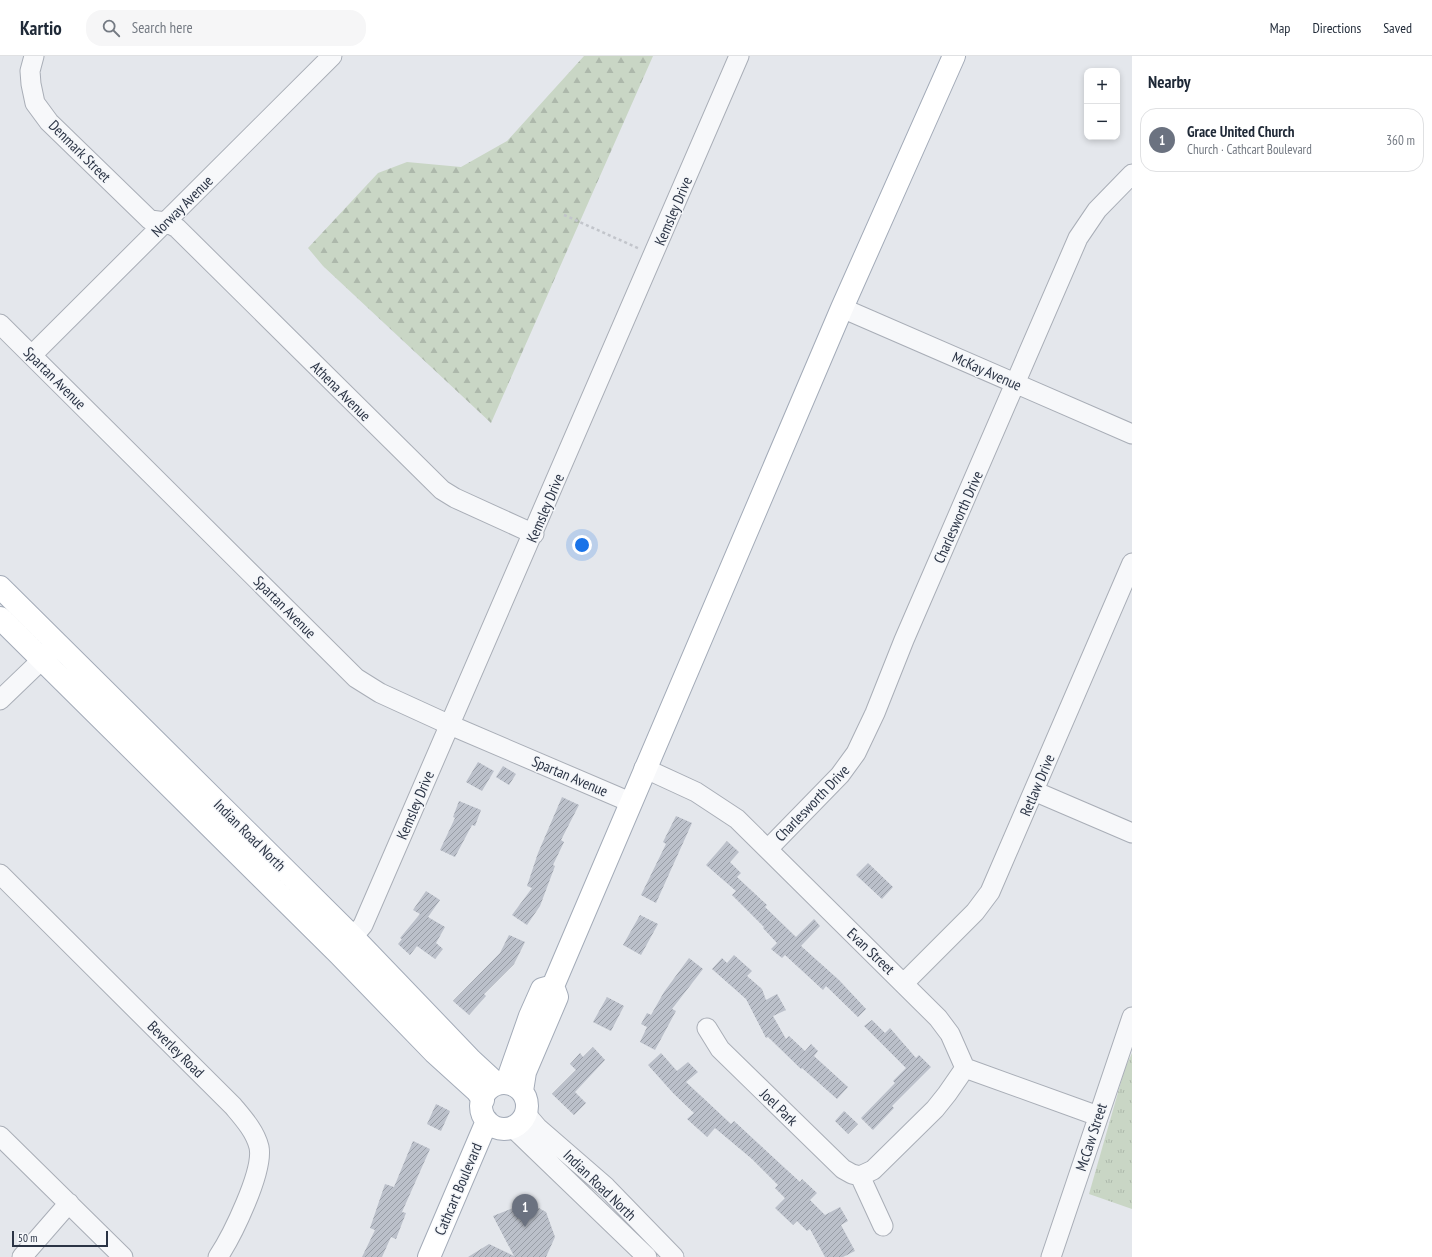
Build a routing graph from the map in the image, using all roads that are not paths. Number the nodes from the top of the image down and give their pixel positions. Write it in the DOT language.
graph roads {
  1 [pos="34,56"];
  2 [pos="332,56"];
  3 [pos="739,56"];
  4 [pos="954,56"];
  5 [pos="1132,174"];
  6 [pos="166,222"];
  7 [pos="842,308"];
  8 [pos="0,324"];
  9 [pos="32,355"];
  10 [pos="1015,384"];
  11 [pos="1132,434"];
  12 [pos="534,534"];
  13 [pos="1132,563"];
  14 [pos="0,587"];
  15 [pos="0,618"];
  16 [pos="58,644"];
  17 [pos="42,660"];
  18 [pos="0,700"];
  19 [pos="450,725"];
  20 [pos="644,768"];
  21 [pos="1034,791"];
  22 [pos="630,802"];
  23 [pos="1132,834"];
  24 [pos="768,849"];
  25 [pos="0,874"];
  26 [pos="354,938"];
  27 [pos="339,954"];
  28 [pos="904,983"];
  29 [pos="1132,1018"];
  30 [pos="707,1028"];
  31 [pos="965,1068"];
  32 [pos="501,1090"];
  33 [pos="1098,1116"];
  34 [pos="508,1123"];
  35 [pos="0,1136"];
  36 [pos="860,1176"];
  37 [pos="69,1203"];
  38 [pos="883,1226"];
  39 [pos="22,1257"];
  40 [pos="123,1257"];
  41 [pos="218,1257"];
  42 [pos="429,1257"];
  43 [pos="443,1257"];
  44 [pos="648,1257"];
  45 [pos="674,1257"];
  46 [pos="1051,1257"];
  1 -- 6 [label="street, Denmark Street"];
  2 -- 6 [label="street, Norway Avenue"];
  3 -- 12 [label="street, Kemsley Drive"];
  4 -- 7 [label="main road"];
  5 -- 10 [label="street, Charlesworth Drive"];
  6 -- 9 [label="street, Norway Avenue"];
  6 -- 12 [label="street, Athena Avenue"];
  7 -- 10 [label="street, McKay Avenue"];
  7 -- 20 [label="main road"];
  8 -- 9 [label="street, Spartan Avenue"];
  9 -- 19 [label="street, Spartan Avenue"];
  10 -- 11 [label="street, McKay Avenue"];
  10 -- 24 [label="street, Charlesworth Drive"];
  12 -- 19 [label="street, Kemsley Drive"];
  13 -- 21 [label="street, Retlaw Drive"];
  14 -- 16 [label="main road, Indian Road North"];
  15 -- 17 [label="main road, Indian Road North"];
  16 -- 17 [label="street"];
  16 -- 26 [label="main road, Indian Road North"];
  17 -- 18 [label="street"];
  17 -- 27 [label="main road, Indian Road North"];
  19 -- 22 [label="street, Spartan Avenue"];
  19 -- 26 [label="street, Kemsley Drive"];
  20 -- 22 [label="main road"];
  20 -- 24 [label="street, Evan Street"];
  21 -- 23 [label="street"];
  21 -- 28 [label="street, Retlaw Drive"];
  22 -- 32 [label="main road"];
  24 -- 28 [label="street, Evan Street"];
  25 -- 41 [label="street, Beverley Road"];
  26 -- 27 [label="street, Kemsley Drive"];
  26 -- 32 [label="main road, Indian Road North"];
  27 -- 32 [label="main road, Indian Road North"];
  28 -- 31 [label="street, Evan Street"];
  29 -- 33 [label="street, McCaw Street"];
  30 -- 36 [label="street, Joel Park"];
  31 -- 33 [label="street"];
  31 -- 36 [label="street"];
  32 -- 34 [label="main road, Indian Road North"];
  32 -- 34 [label="main road, Indian Road North"];
  33 -- 46 [label="street, McCaw Street"];
  34 -- 42 [label="main road, Cathcart Boulevard"];
  34 -- 43 [label="main road, Cathcart Boulevard"];
  34 -- 44 [label="street, Indian Road North"];
  34 -- 45 [label="street, Indian Road North"];
  35 -- 37 [label="street"];
  36 -- 38 [label="street"];
  37 -- 39 [label="street"];
  37 -- 40 [label="street"];
}
